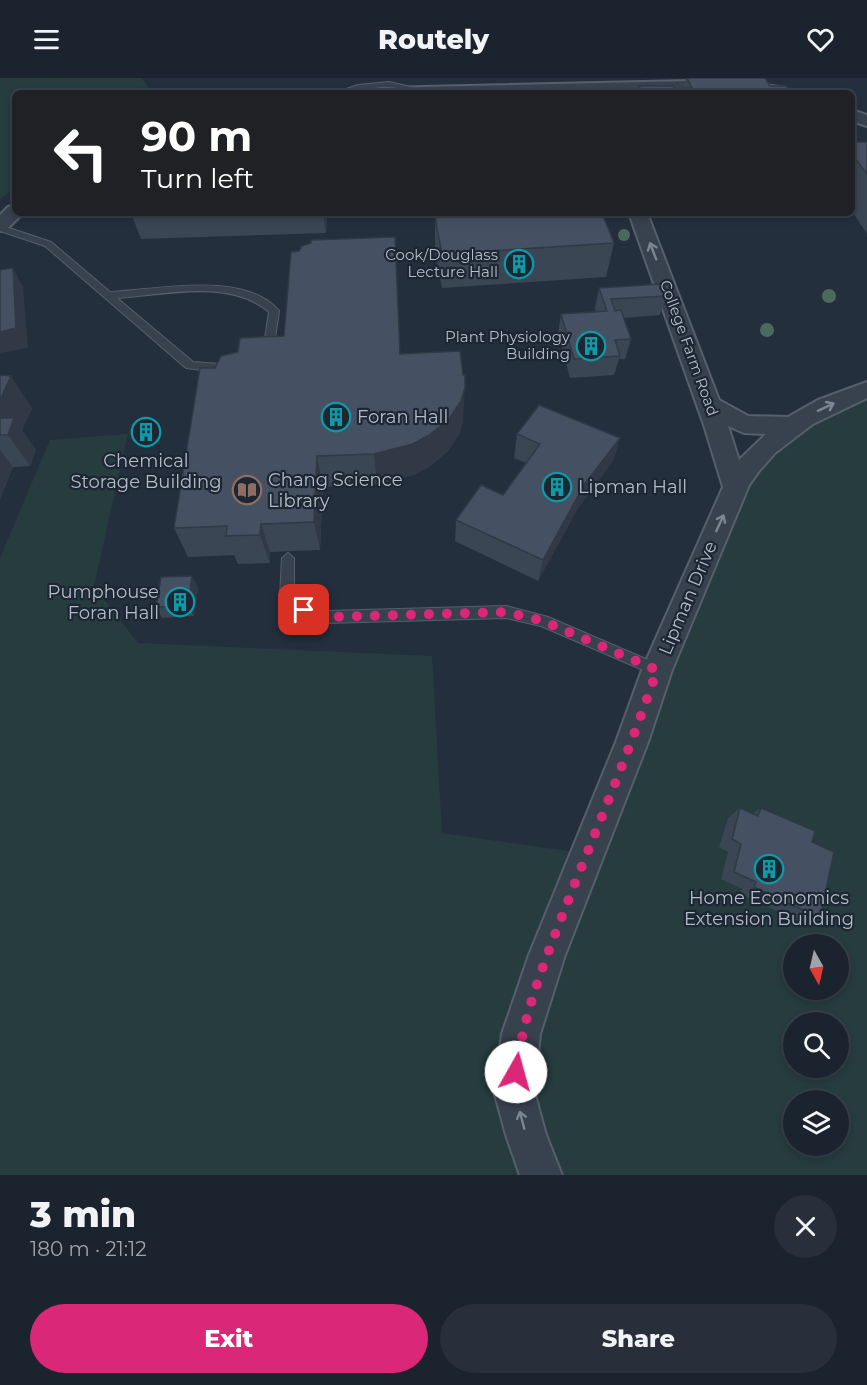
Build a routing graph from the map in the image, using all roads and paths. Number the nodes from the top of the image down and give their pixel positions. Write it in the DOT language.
graph roads {
  1 [pos="591,86"];
  2 [pos="347,90"];
  3 [pos="414,90"];
  4 [pos="476,90"];
  5 [pos="762,90"];
  6 [pos="12,215"];
  7 [pos="639,216"];
  8 [pos="0,226"];
  9 [pos="108,295"];
  10 [pos="867,390"];
  11 [pos="708,405"];
  12 [pos="791,426"];
  13 [pos="735,485"];
  14 [pos="288,558"];
  15 [pos="657,670"];
  16 [pos="541,1175"];
  1 -- 4 [label="street"];
  1 -- 5 [label="street"];
  2 -- 3 [label="lane"];
  6 -- 8 [label="street"];
  11 -- 7 [label="street, College Farm Road, one-way"];
  8 -- 9 [label="lane"];
  9 -- 9 [label="lane"];
  12 -- 10 [label="street, Lipman Drive, one-way"];
  11 -- 12 [label="street"];
  11 -- 13 [label="street, College Farm Road"];
  12 -- 13 [label="street, Lipman Drive"];
  15 -- 13 [label="street, Lipman Drive, one-way"];
  14 -- 15 [label="lane"];
  16 -- 15 [label="street, Lipman Drive, one-way"];
}
